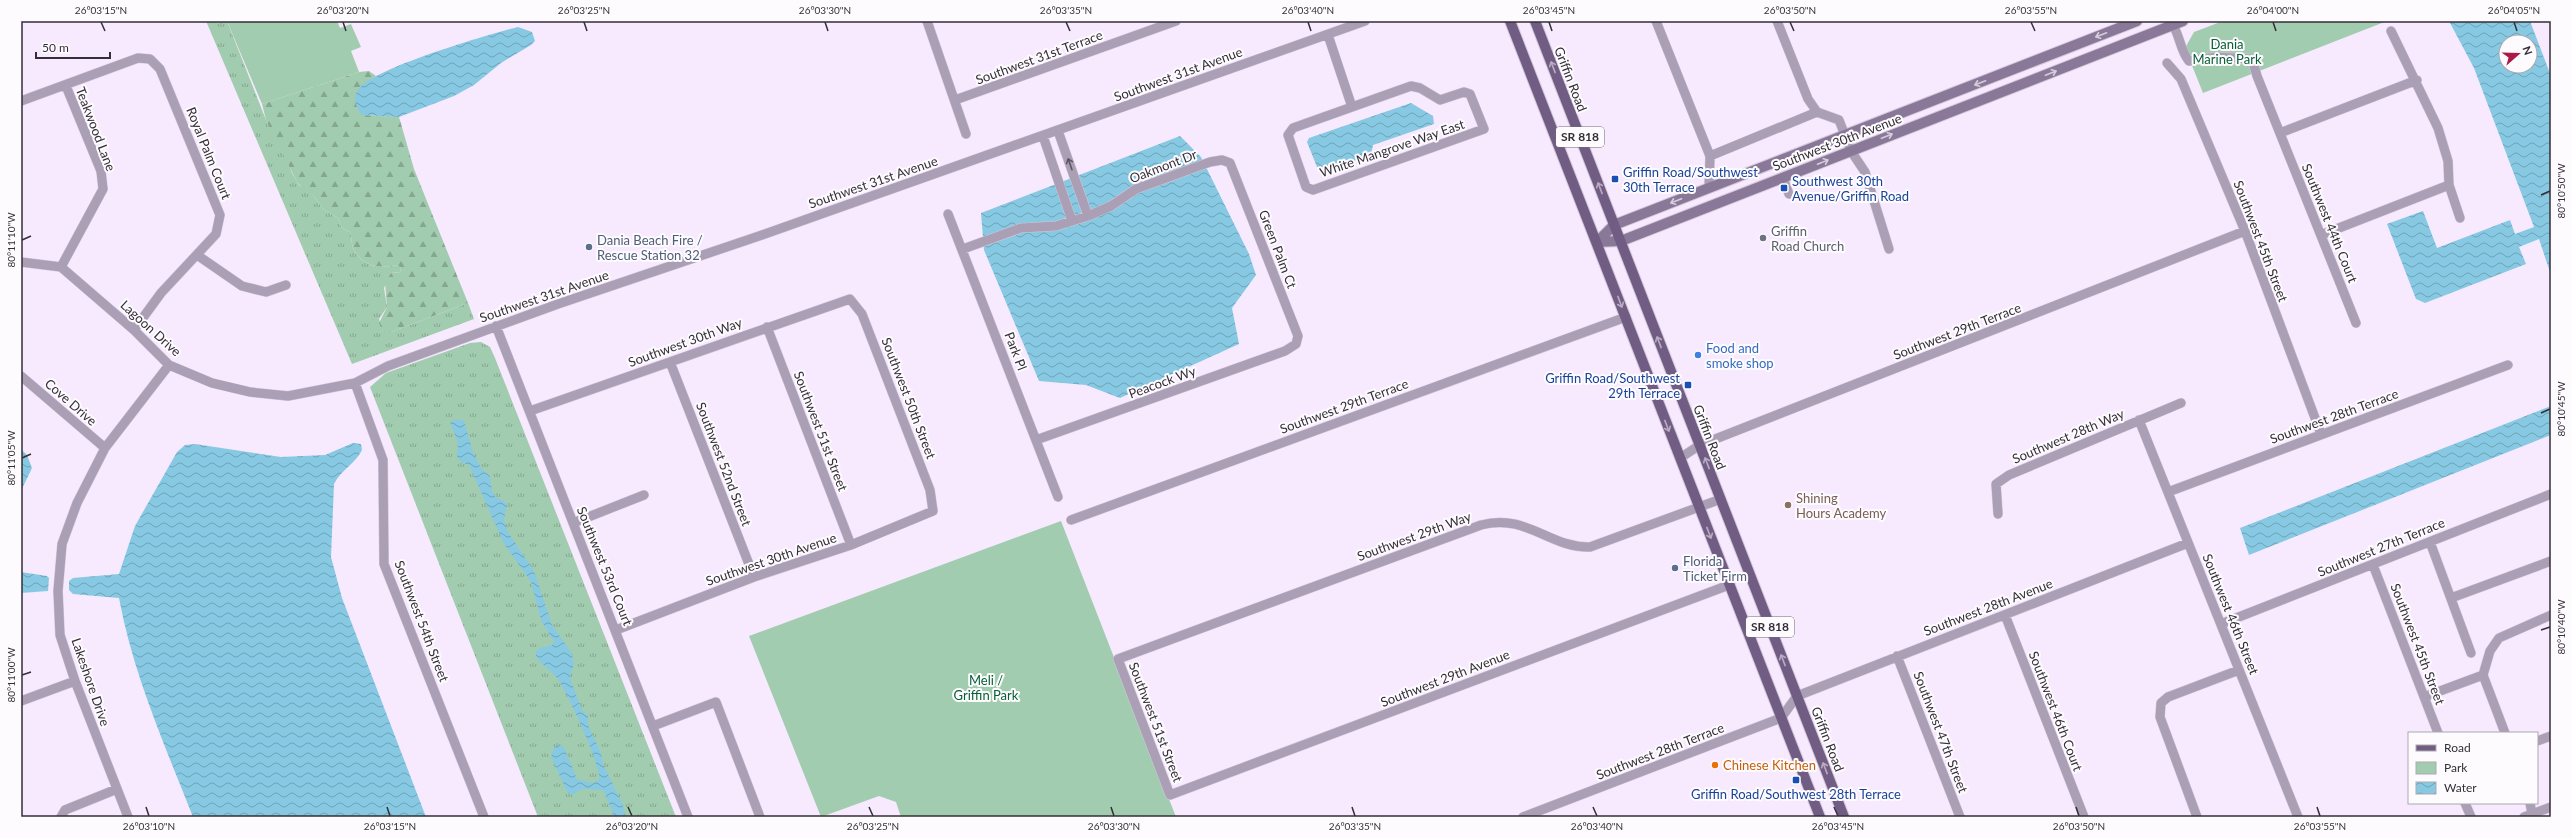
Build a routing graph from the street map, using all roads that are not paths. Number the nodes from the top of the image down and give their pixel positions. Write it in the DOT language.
graph roads {
  1 [pos="927,21"];
  2 [pos="1176,21"];
  3 [pos="1365,21"];
  4 [pos="1510,21"];
  5 [pos="1535,21"];
  6 [pos="1656,21"];
  7 [pos="1777,21"];
  8 [pos="2137,21"];
  9 [pos="2183,21"];
  10 [pos="2171,23"];
  11 [pos="2391,31"];
  12 [pos="1328,35"];
  13 [pos="2167,63"];
  14 [pos="2417,80"];
  15 [pos="66,86"];
  16 [pos="955,100"];
  17 [pos="21,101"];
  18 [pos="1352,107"];
  19 [pos="1817,112"];
  20 [pos="1058,131"];
  21 [pos="2280,133"];
  22 [pos="966,134"];
  23 [pos="1043,136"];
  24 [pos="1845,136"];
  25 [pos="1851,151"];
  26 [pos="1710,156"];
  27 [pos="1230,163"];
  28 [pos="1783,178"];
  29 [pos="2449,185"];
  30 [pos="1709,188"];
  31 [pos="1789,194"];
  32 [pos="948,214"];
  33 [pos="1088,216"];
  34 [pos="2460,218"];
  35 [pos="1072,221"];
  36 [pos="1614,225"];
  37 [pos="2245,231"];
  38 [pos="2321,235"];
  39 [pos="1621,241"];
  40 [pos="1596,242"];
  41 [pos="963,249"];
  42 [pos="1890,249"];
  43 [pos="197,255"];
  44 [pos="21,262"];
  45 [pos="61,267"];
  46 [pos="286,284"];
  47 [pos="850,299"];
  48 [pos="1626,317"];
  49 [pos="2356,323"];
  50 [pos="496,326"];
  51 [pos="767,326"];
  52 [pos="134,330"];
  53 [pos="1296,344"];
  54 [pos="670,362"];
  55 [pos="168,365"];
  56 [pos="2508,365"];
  57 [pos="388,366"];
  58 [pos="21,376"];
  59 [pos="355,383"];
  60 [pos="2181,403"];
  61 [pos="530,411"];
  62 [pos="2139,420"];
  63 [pos="2321,434"];
  64 [pos="1036,440"];
  65 [pos="1700,445"];
  66 [pos="105,448"];
  67 [pos="1680,458"];
  68 [pos="2168,492"];
  69 [pos="2551,494"];
  70 [pos="644,495"];
  71 [pos="1058,497"];
  72 [pos="1721,499"];
  73 [pos="1699,507"];
  74 [pos="933,511"];
  75 [pos="1998,514"];
  76 [pos="1071,520"];
  77 [pos="574,523"];
  78 [pos="2430,542"];
  79 [pos="2188,543"];
  80 [pos="851,545"];
  81 [pos="2551,561"];
  82 [pos="2373,565"];
  83 [pos="754,577"];
  84 [pos="1729,585"];
  85 [pos="2451,598"];
  86 [pos="2005,615"];
  87 [pos="2551,616"];
  88 [pos="2221,624"];
  89 [pos="616,630"];
  90 [pos="2471,653"];
  91 [pos="1897,656"];
  92 [pos="1118,659"];
  93 [pos="2239,670"];
  94 [pos="2483,675"];
  95 [pos="75,681"];
  96 [pos="1797,696"];
  97 [pos="2424,697"];
  98 [pos="21,701"];
  99 [pos="1781,718"];
  100 [pos="653,726"];
  101 [pos="2438,732"];
  102 [pos="2505,732"];
  103 [pos="2551,736"];
  104 [pos="2538,741"];
  105 [pos="117,789"];
  106 [pos="1170,795"];
  107 [pos="2465,804"];
  108 [pos="2530,804"];
  109 [pos="2551,807"];
  110 [pos="2528,816"];
  111 [pos="61,817"];
  112 [pos="128,817"];
  113 [pos="484,817"];
  114 [pos="688,817"];
  115 [pos="760,817"];
  116 [pos="1523,817"];
  117 [pos="1820,817"];
  118 [pos="1844,817"];
  119 [pos="1960,817"];
  120 [pos="2084,817"];
  121 [pos="2197,817"];
  122 [pos="2298,817"];
  123 [pos="2471,817"];
  1 -- 16 [label="street"];
  2 -- 16 [label="street, Southwest 31st Terrace"];
  3 -- 12 [label="street, Southwest 31st Avenue"];
  4 -- 40 [label="main road, SR 818"];
  36 -- 5 [label="main road, Griffin Road / SR 818, one-way"];
  6 -- 26 [label="street"];
  7 -- 19 [label="street"];
  8 -- 24 [label="main road, Southwest 30th Avenue, one-way"];
  9 -- 10 [label="main road, Southwest 30th Avenue"];
  10 -- 21 [label="street, Southwest 44th Court"];
  25 -- 10 [label="main road, Southwest 30th Avenue, one-way"];
  11 -- 14 [label="street"];
  12 -- 18 [label="street"];
  12 -- 20 [label="street, Southwest 31st Avenue"];
  13 -- 37 [label="street, Southwest 45th Street"];
  14 -- 21 [label="street"];
  14 -- 29 [label="street"];
  15 -- 17 [label="street"];
  15 -- 43 [label="street, Royal Palm Court"];
  15 -- 45 [label="street, Teakwood Lane"];
  16 -- 22 [label="street"];
  18 -- 18 [label="street, White Mangrove Way East"];
  19 -- 24 [label="street"];
  19 -- 26 [label="street"];
  20 -- 23 [label="street, Southwest 31st Avenue"];
  33 -- 20 [label="street, one-way"];
  21 -- 38 [label="street, Southwest 44th Court"];
  23 -- 35 [label="street"];
  23 -- 50 [label="street, Southwest 31st Avenue"];
  24 -- 25 [label="street"];
  24 -- 30 [label="main road, Southwest 30th Avenue"];
  28 -- 25 [label="main road, Southwest 30th Avenue, one-way"];
  25 -- 42 [label="street"];
  26 -- 30 [label="street"];
  27 -- 33 [label="street, Oakmont Dr"];
  27 -- 53 [label="street, Green Palm Ct"];
  28 -- 31 [label="street"];
  28 -- 39 [label="main road, Southwest 30th Avenue"];
  29 -- 34 [label="street"];
  29 -- 38 [label="street"];
  30 -- 36 [label="main road, Southwest 30th Avenue, one-way"];
  32 -- 41 [label="street, Park Pl"];
  33 -- 35 [label="street, Oakmont Dr"];
  35 -- 41 [label="street"];
  36 -- 39 [label="main road, Griffin Road / SR 818"];
  36 -- 40 [label="main road, Southwest 30th Avenue"];
  37 -- 63 [label="street, Southwest 45th Street"];
  37 -- 65 [label="street, Southwest 29th Terrace"];
  38 -- 49 [label="street, Southwest 44th Court"];
  39 -- 40 [label="main road, Southwest 30th Avenue"];
  65 -- 39 [label="main road, Griffin Road / SR 818, one-way"];
  40 -- 48 [label="main road, SR 818, one-way"];
  41 -- 64 [label="street, Park Pl"];
  43 -- 46 [label="street"];
  43 -- 52 [label="street, Royal Palm Court"];
  44 -- 45 [label="street"];
  45 -- 52 [label="street, Lagoon Drive"];
  47 -- 51 [label="street, Southwest 30th Way"];
  47 -- 74 [label="street, Southwest 50th Street"];
  48 -- 67 [label="main road, SR 818, one-way"];
  48 -- 76 [label="street, Southwest 29th Terrace"];
  50 -- 57 [label="street, Southwest 31st Avenue"];
  50 -- 61 [label="street, Southwest 53rd Court"];
  51 -- 54 [label="street, Southwest 30th Way"];
  51 -- 80 [label="street, Southwest 51st Street"];
  52 -- 55 [label="street, Lagoon Drive"];
  53 -- 64 [label="street, Peacock Wy"];
  54 -- 61 [label="street, Southwest 30th Way"];
  54 -- 83 [label="street, Southwest 52nd Street"];
  55 -- 59 [label="street, Lagoon Drive"];
  55 -- 66 [label="street, Lakeshore Drive"];
  56 -- 63 [label="street, Southwest 28th Terrace"];
  57 -- 59 [label="street, Lagoon Drive"];
  58 -- 66 [label="street, Cove Drive"];
  59 -- 113 [label="street, Southwest 54th Street"];
  60 -- 62 [label="street, Southwest 28th Way"];
  61 -- 77 [label="street, Southwest 53rd Court"];
  62 -- 68 [label="street, Southwest 46th Street"];
  62 -- 75 [label="street, Southwest 28th Way"];
  63 -- 68 [label="street, Southwest 28th Terrace"];
  64 -- 71 [label="street, Park Pl"];
  65 -- 67 [label="street, Southwest 29th Terrace"];
  72 -- 65 [label="main road, Griffin Road / SR 818, one-way"];
  66 -- 95 [label="street, Lakeshore Drive"];
  67 -- 73 [label="main road, SR 818"];
  68 -- 79 [label="street, Southwest 46th Street"];
  69 -- 78 [label="street, Southwest 27th Terrace"];
  70 -- 77 [label="street"];
  72 -- 73 [label="street, Southwest 29th Way"];
  96 -- 72 [label="main road, Griffin Road / SR 818, one-way"];
  73 -- 84 [label="main road, SR 818, one-way"];
  73 -- 92 [label="street, Southwest 29th Way"];
  74 -- 80 [label="street, Southwest 30th Avenue"];
  77 -- 89 [label="street, Southwest 53rd Court"];
  78 -- 82 [label="street, Southwest 27th Terrace"];
  78 -- 85 [label="street"];
  79 -- 86 [label="street, Southwest 28th Avenue"];
  79 -- 88 [label="street, Southwest 46th Street"];
  80 -- 83 [label="street, Southwest 30th Avenue"];
  81 -- 85 [label="street"];
  82 -- 88 [label="street, Southwest 27th Terrace"];
  82 -- 97 [label="street, Southwest 45th Street"];
  83 -- 89 [label="street, Southwest 30th Avenue"];
  84 -- 99 [label="main road, SR 818"];
  84 -- 106 [label="street, Southwest 29th Avenue"];
  85 -- 90 [label="street"];
  86 -- 91 [label="street, Southwest 28th Avenue"];
  86 -- 120 [label="street, Southwest 46th Court"];
  87 -- 94 [label="street"];
  88 -- 93 [label="street, Southwest 46th Street"];
  89 -- 100 [label="street, Southwest 53rd Court"];
  91 -- 96 [label="street, Southwest 28th Avenue"];
  91 -- 119 [label="street, Southwest 47th Street"];
  92 -- 106 [label="street, Southwest 51st Street"];
  93 -- 121 [label="street"];
  93 -- 122 [label="street, Southwest 46th Street"];
  94 -- 97 [label="street"];
  94 -- 102 [label="street"];
  95 -- 98 [label="street"];
  95 -- 105 [label="street, Lakeshore Drive"];
  96 -- 99 [label="street"];
  118 -- 96 [label="main road, Griffin Road / SR 818, one-way"];
  97 -- 101 [label="street, Southwest 45th Street"];
  99 -- 116 [label="street, Southwest 28th Terrace"];
  99 -- 117 [label="main road, SR 818"];
  100 -- 114 [label="street, Southwest 53rd Court"];
  100 -- 115 [label="street"];
  103 -- 104 [label="street"];
  105 -- 111 [label="street"];
  105 -- 112 [label="street, Lakeshore Drive"];
  107 -- 123 [label="street"];
  108 -- 110 [label="street"];
  109 -- 110 [label="street"];
}
